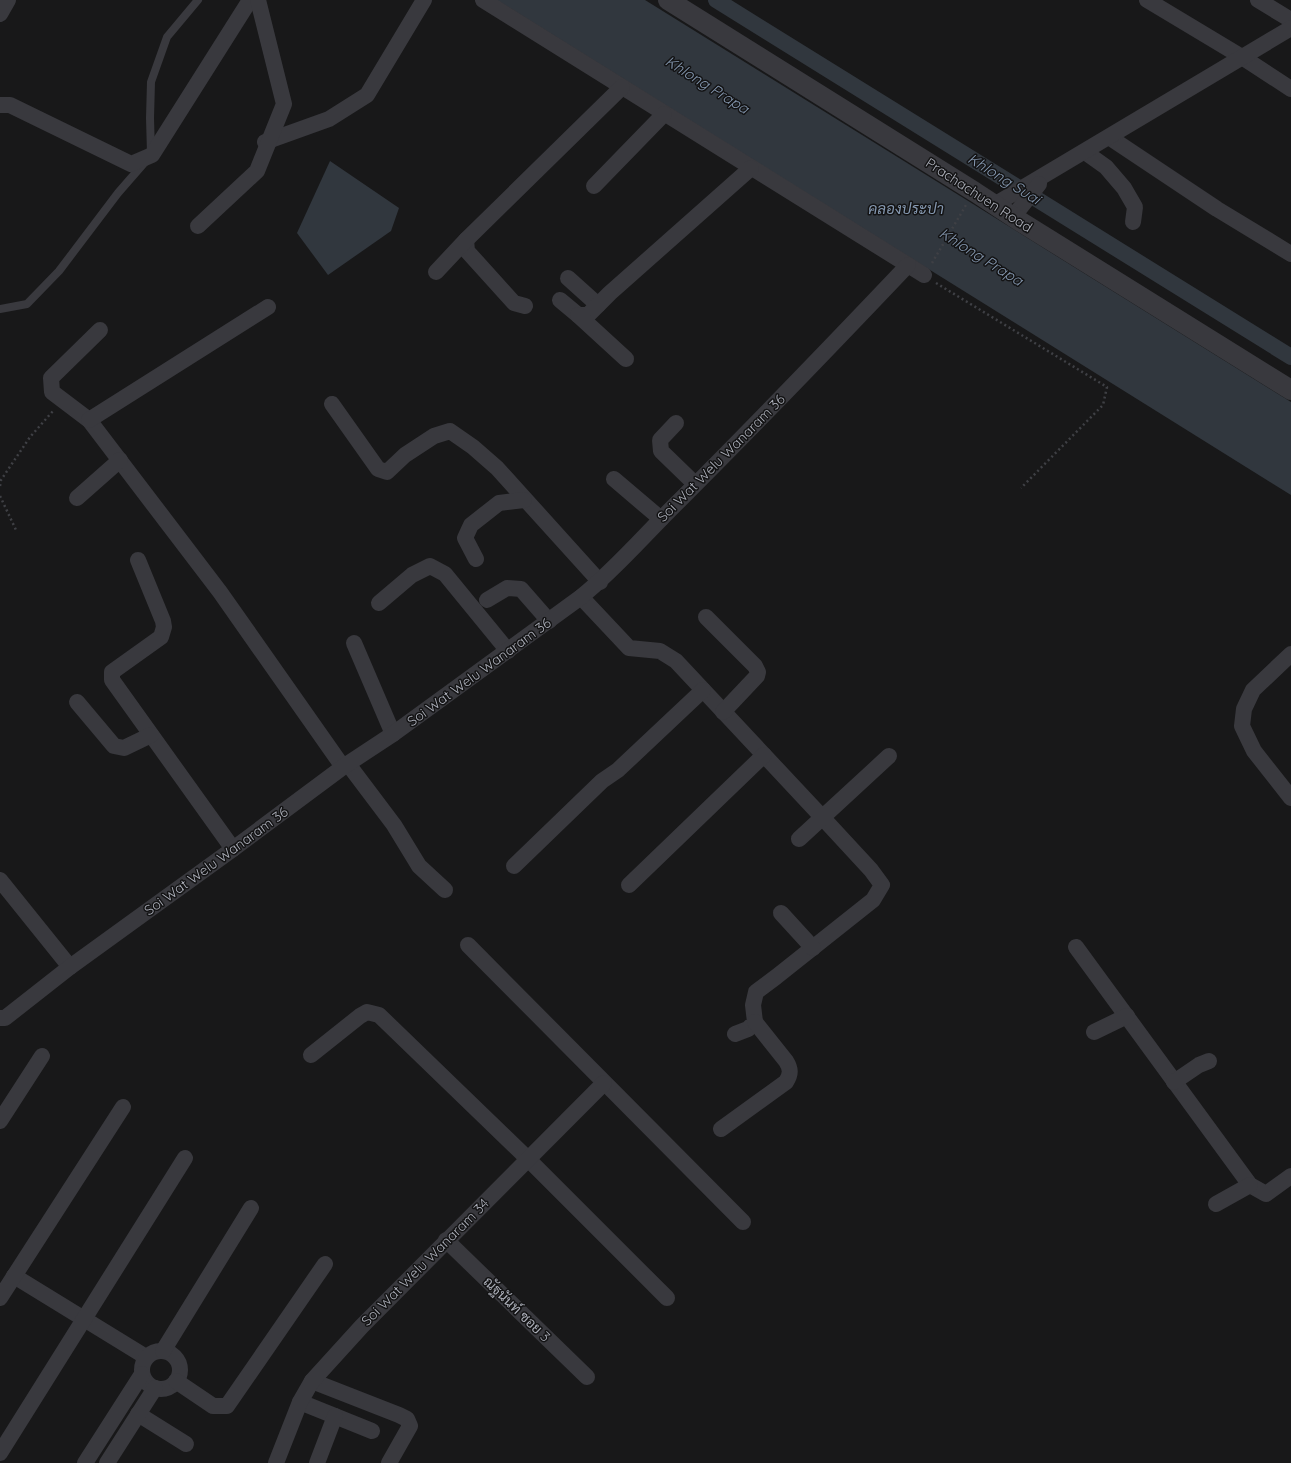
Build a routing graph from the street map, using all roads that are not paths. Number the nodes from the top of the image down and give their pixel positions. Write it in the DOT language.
graph roads {
  1 [pos="8,0"];
  2 [pos="198,0"];
  3 [pos="250,0"];
  4 [pos="258,0"];
  5 [pos="424,0"];
  6 [pos="483,0"];
  7 [pos="668,0"];
  8 [pos="1147,0"];
  9 [pos="1258,0"];
  10 [pos="0,14"];
  11 [pos="1291,20"];
  12 [pos="1291,28"];
  13 [pos="1242,57"];
  14 [pos="622,87"];
  15 [pos="1291,89"];
  16 [pos="0,105"];
  17 [pos="664,114"];
  18 [pos="1109,137"];
  19 [pos="267,141"];
  20 [pos="1085,152"];
  21 [pos="152,155"];
  22 [pos="751,168"];
  23 [pos="1045,176"];
  24 [pos="594,186"];
  25 [pos="994,205"];
  26 [pos="1013,217"];
  27 [pos="1134,222"];
  28 [pos="198,226"];
  29 [pos="466,240"];
  30 [pos="1291,254"];
  31 [pos="908,265"];
  32 [pos="927,271"];
  33 [pos="436,272"];
  34 [pos="568,278"];
  35 [pos="560,300"];
  36 [pos="598,304"];
  37 [pos="525,306"];
  38 [pos="268,308"];
  39 [pos="0,309"];
  40 [pos="578,315"];
  41 [pos="100,330"];
  42 [pos="626,359"];
  43 [pos="1291,390"];
  44 [pos="332,404"];
  45 [pos="89,420"];
  46 [pos="676,423"];
  47 [pos="120,460"];
  48 [pos="614,479"];
  49 [pos="695,484"];
  50 [pos="77,498"];
  51 [pos="524,500"];
  52 [pos="661,518"];
  53 [pos="476,559"];
  54 [pos="138,560"];
  55 [pos="600,582"];
  56 [pos="581,597"];
  57 [pos="487,600"];
  58 [pos="379,603"];
  59 [pos="706,617"];
  60 [pos="548,621"];
  61 [pos="354,643"];
  62 [pos="508,651"];
  63 [pos="1291,654"];
  64 [pos="703,690"];
  65 [pos="77,702"];
  66 [pos="723,712"];
  67 [pos="393,734"];
  68 [pos="151,735"];
  69 [pos="764,754"];
  70 [pos="889,756"];
  71 [pos="346,765"];
  72 [pos="1291,798"];
  73 [pos="822,817"];
  74 [pos="799,839"];
  75 [pos="233,849"];
  76 [pos="514,866"];
  77 [pos="0,880"];
  78 [pos="629,885"];
  79 [pos="445,890"];
  80 [pos="781,913"];
  81 [pos="468,945"];
  82 [pos="1076,947"];
  83 [pos="813,948"];
  84 [pos="70,967"];
  85 [pos="2,1016"];
  86 [pos="1127,1016"];
  87 [pos="755,1022"];
  88 [pos="1094,1032"];
  89 [pos="735,1034"];
  90 [pos="311,1055"];
  91 [pos="42,1056"];
  92 [pos="604,1083"];
  93 [pos="123,1107"];
  94 [pos="0,1121"];
  95 [pos="721,1129"];
  96 [pos="185,1158"];
  97 [pos="528,1159"];
  98 [pos="1291,1176"];
  99 [pos="1250,1185"];
  100 [pos="1216,1204"];
  101 [pos="251,1208"];
  102 [pos="743,1222"];
  103 [pos="446,1240"];
  104 [pos="325,1264"];
  105 [pos="14,1276"];
  106 [pos="0,1298"];
  107 [pos="667,1298"];
  108 [pos="84,1318"];
  109 [pos="163,1351"];
  110 [pos="146,1357"];
  111 [pos="142,1374"];
  112 [pos="587,1377"];
  113 [pos="176,1381"];
  114 [pos="312,1381"];
  115 [pos="155,1388"];
  116 [pos="300,1402"];
  117 [pos="138,1414"];
  118 [pos="335,1416"];
  119 [pos="372,1431"];
  120 [pos="186,1444"];
  121 [pos="0,1453"];
  122 [pos="281,1462"];
  123 [pos="85,1463"];
  124 [pos="107,1463"];
  125 [pos="317,1463"];
  126 [pos="389,1463"];
  1 -- 10 [label="street"];
  2 -- 21 [label="lane"];
  3 -- 21 [label="street"];
  4 -- 19 [label="street"];
  5 -- 19 [label="street"];
  6 -- 14 [label="street"];
  7 -- 25 [label="street, Prachachuen Road"];
  8 -- 13 [label="street"];
  9 -- 11 [label="street"];
  12 -- 13 [label="street"];
  13 -- 15 [label="street"];
  13 -- 18 [label="street"];
  14 -- 17 [label="street"];
  14 -- 29 [label="street"];
  16 -- 21 [label="street"];
  17 -- 22 [label="street"];
  17 -- 24 [label="street"];
  18 -- 20 [label="street"];
  18 -- 30 [label="street"];
  19 -- 28 [label="street"];
  20 -- 23 [label="street"];
  20 -- 27 [label="street"];
  21 -- 39 [label="lane"];
  22 -- 31 [label="street"];
  22 -- 36 [label="street"];
  23 -- 25 [label="street"];
  23 -- 26 [label="street"];
  25 -- 26 [label="street, Prachachuen Road"];
  26 -- 43 [label="street, Prachachuen Road"];
  29 -- 33 [label="street"];
  29 -- 37 [label="street"];
  31 -- 32 [label="street"];
  31 -- 49 [label="street, Soi Wat Welu Wanaram 36"];
  34 -- 36 [label="street"];
  35 -- 40 [label="street"];
  36 -- 40 [label="street"];
  38 -- 45 [label="street"];
  40 -- 42 [label="street"];
  41 -- 45 [label="street"];
  44 -- 51 [label="street"];
  45 -- 47 [label="street"];
  46 -- 49 [label="street"];
  47 -- 50 [label="street"];
  47 -- 71 [label="street"];
  48 -- 52 [label="street"];
  49 -- 52 [label="street, Soi Wat Welu Wanaram 36"];
  51 -- 53 [label="street"];
  51 -- 55 [label="street"];
  52 -- 55 [label="street, Soi Wat Welu Wanaram 36"];
  54 -- 68 [label="street"];
  55 -- 56 [label="street, Soi Wat Welu Wanaram 36"];
  56 -- 60 [label="street, Soi Wat Welu Wanaram 36"];
  56 -- 64 [label="street"];
  57 -- 60 [label="street"];
  58 -- 62 [label="street"];
  59 -- 66 [label="street"];
  60 -- 62 [label="street, Soi Wat Welu Wanaram 36"];
  61 -- 67 [label="street"];
  62 -- 67 [label="street, Soi Wat Welu Wanaram 36"];
  63 -- 72 [label="street"];
  64 -- 66 [label="street"];
  64 -- 76 [label="street"];
  65 -- 68 [label="street"];
  66 -- 69 [label="street"];
  67 -- 71 [label="street, Soi Wat Welu Wanaram 36"];
  68 -- 75 [label="street"];
  69 -- 73 [label="street"];
  69 -- 78 [label="street"];
  70 -- 73 [label="street"];
  71 -- 75 [label="street, Soi Wat Welu Wanaram 36"];
  71 -- 79 [label="street"];
  73 -- 74 [label="street"];
  73 -- 83 [label="street"];
  75 -- 84 [label="street, Soi Wat Welu Wanaram 36"];
  77 -- 84 [label="street"];
  80 -- 83 [label="street"];
  81 -- 92 [label="street"];
  82 -- 86 [label="street"];
  83 -- 87 [label="street"];
  84 -- 85 [label="street, Soi Wat Welu Wanaram 36"];
  86 -- 88 [label="street"];
  86 -- 99 [label="street"];
  87 -- 89 [label="street"];
  87 -- 95 [label="street"];
  90 -- 97 [label="street"];
  91 -- 94 [label="street"];
  92 -- 97 [label="street, Soi Wat Welu Wanaram 34"];
  92 -- 102 [label="street"];
  93 -- 105 [label="street"];
  96 -- 108 [label="street"];
  97 -- 103 [label="street, Soi Wat Welu Wanaram 34"];
  97 -- 107 [label="street"];
  98 -- 99 [label="street"];
  99 -- 100 [label="street"];
  101 -- 109 [label="street"];
  103 -- 112 [label="street, ณัฐนันท์ ซอย 3"];
  103 -- 114 [label="street, Soi Wat Welu Wanaram 34"];
  104 -- 113 [label="street"];
  105 -- 106 [label="street"];
  105 -- 108 [label="street"];
  108 -- 110 [label="street"];
  108 -- 121 [label="street"];
  109 -- 110 [label="street"];
  109 -- 113 [label="street"];
  110 -- 111 [label="street"];
  111 -- 115 [label="street"];
  111 -- 123 [label="street"];
  113 -- 115 [label="street"];
  114 -- 116 [label="street, Soi Wat Welu Wanaram 34"];
  114 -- 126 [label="street"];
  115 -- 117 [label="street"];
  116 -- 118 [label="street"];
  116 -- 122 [label="street, Soi Wat Welu Wanaram 34"];
  117 -- 120 [label="street"];
  117 -- 124 [label="street"];
  118 -- 119 [label="street"];
  118 -- 125 [label="street"];
}
